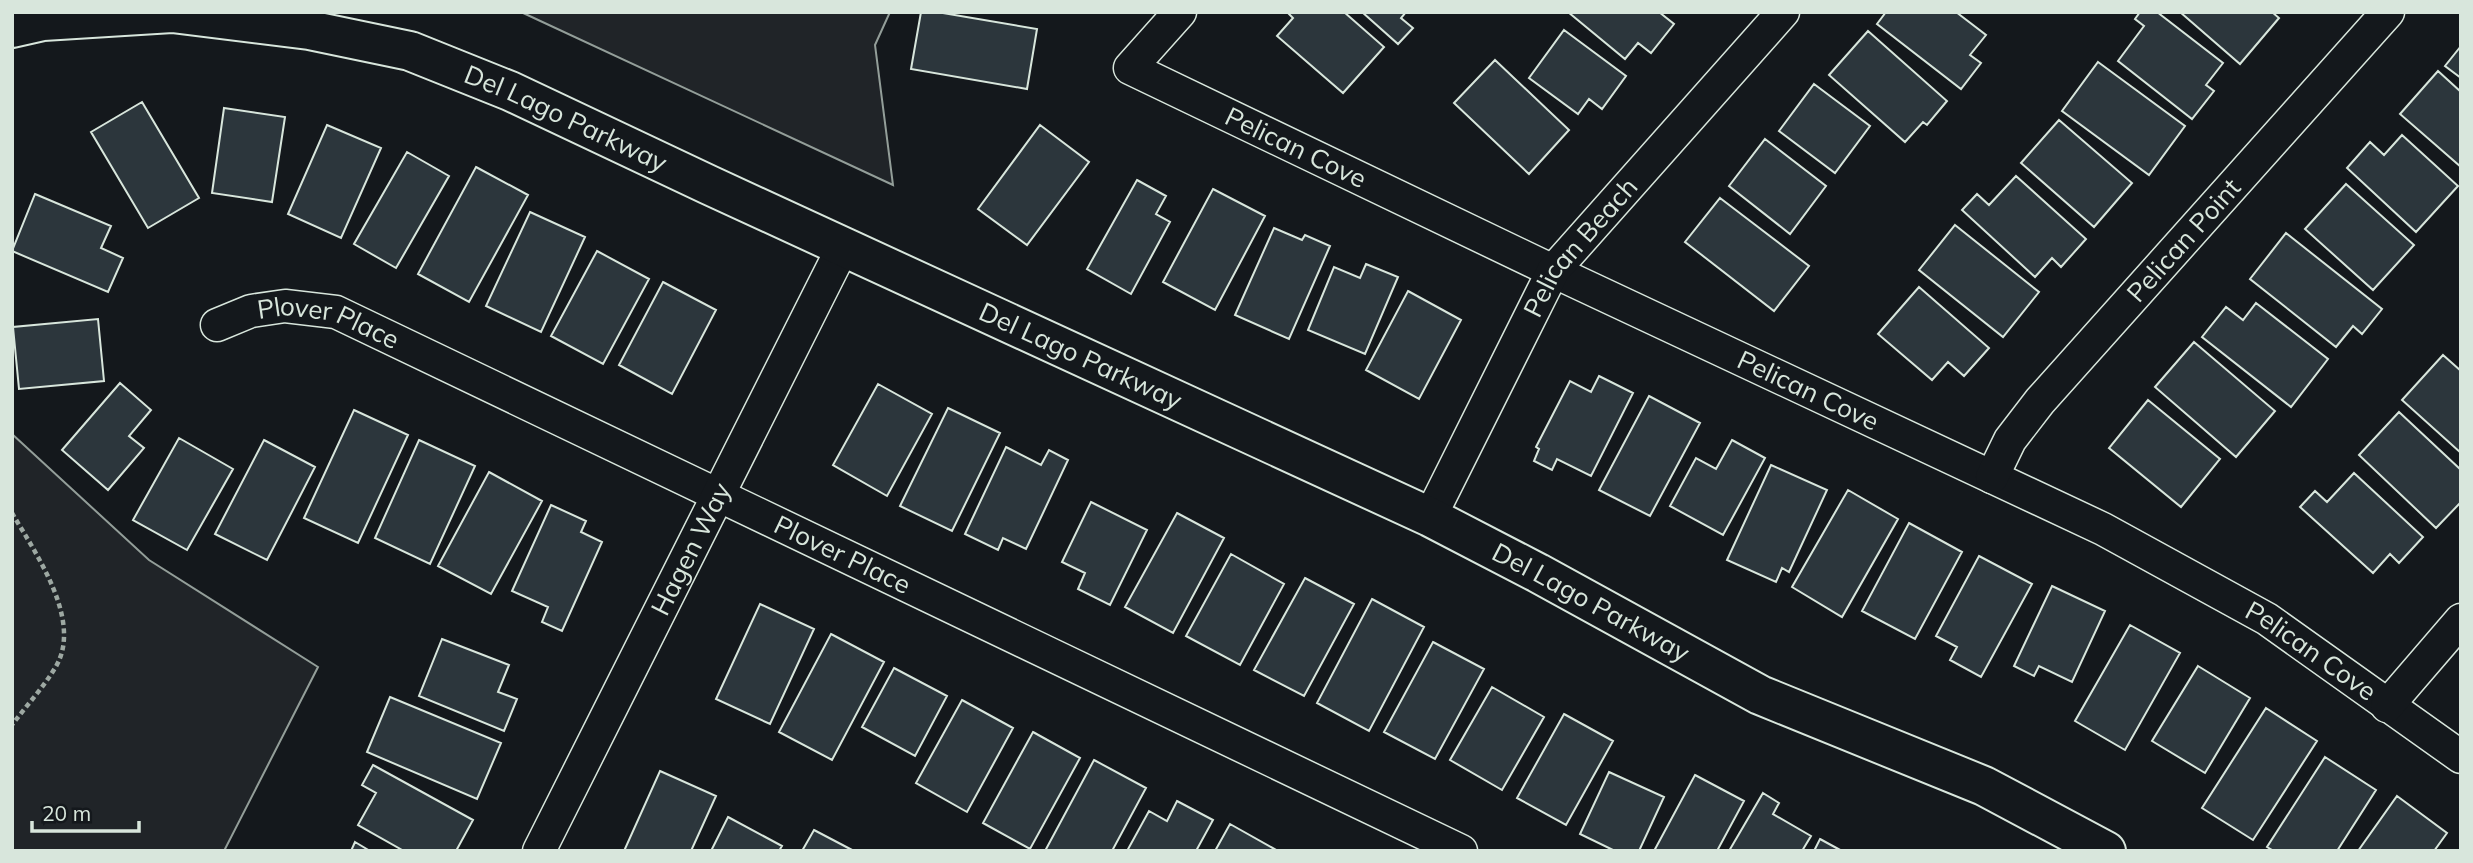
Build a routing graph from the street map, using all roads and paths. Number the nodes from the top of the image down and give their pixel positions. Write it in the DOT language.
graph roads {
  1 [pos="1180,12"];
  2 [pos="1783,12"];
  3 [pos="2388,12"];
  4 [pos="12,28"];
  5 [pos="843,247"];
  6 [pos="1553,271"];
  7 [pos="217,325"];
  8 [pos="1992,477"];
  9 [pos="718,496"];
  10 [pos="12,513"];
  11 [pos="1430,517"];
  12 [pos="2461,620"];
  13 [pos="2387,706"];
  14 [pos="12,725"];
  15 [pos="2461,757"];
  16 [pos="539,851"];
  17 [pos="1461,851"];
  18 [pos="2106,851"];
  1 -- 6 [label="street, Pelican Cove"];
  2 -- 6 [label="street, Pelican Beach"];
  3 -- 8 [label="street, Pelican Point"];
  4 -- 5 [label="street, Del Lago Parkway"];
  5 -- 9 [label="street, Hagen Way"];
  5 -- 11 [label="street, Del Lago Parkway"];
  6 -- 8 [label="street, Pelican Cove"];
  6 -- 11 [label="street, Pelican Beach"];
  7 -- 9 [label="street, Plover Place"];
  8 -- 13 [label="street, Pelican Cove"];
  9 -- 16 [label="street, Hagen Way"];
  9 -- 17 [label="street, Plover Place"];
  10 -- 14 [label="path"];
  11 -- 18 [label="street, Del Lago Parkway"];
  12 -- 13 [label="street"];
  13 -- 15 [label="street, Pelican Cove"];
}
